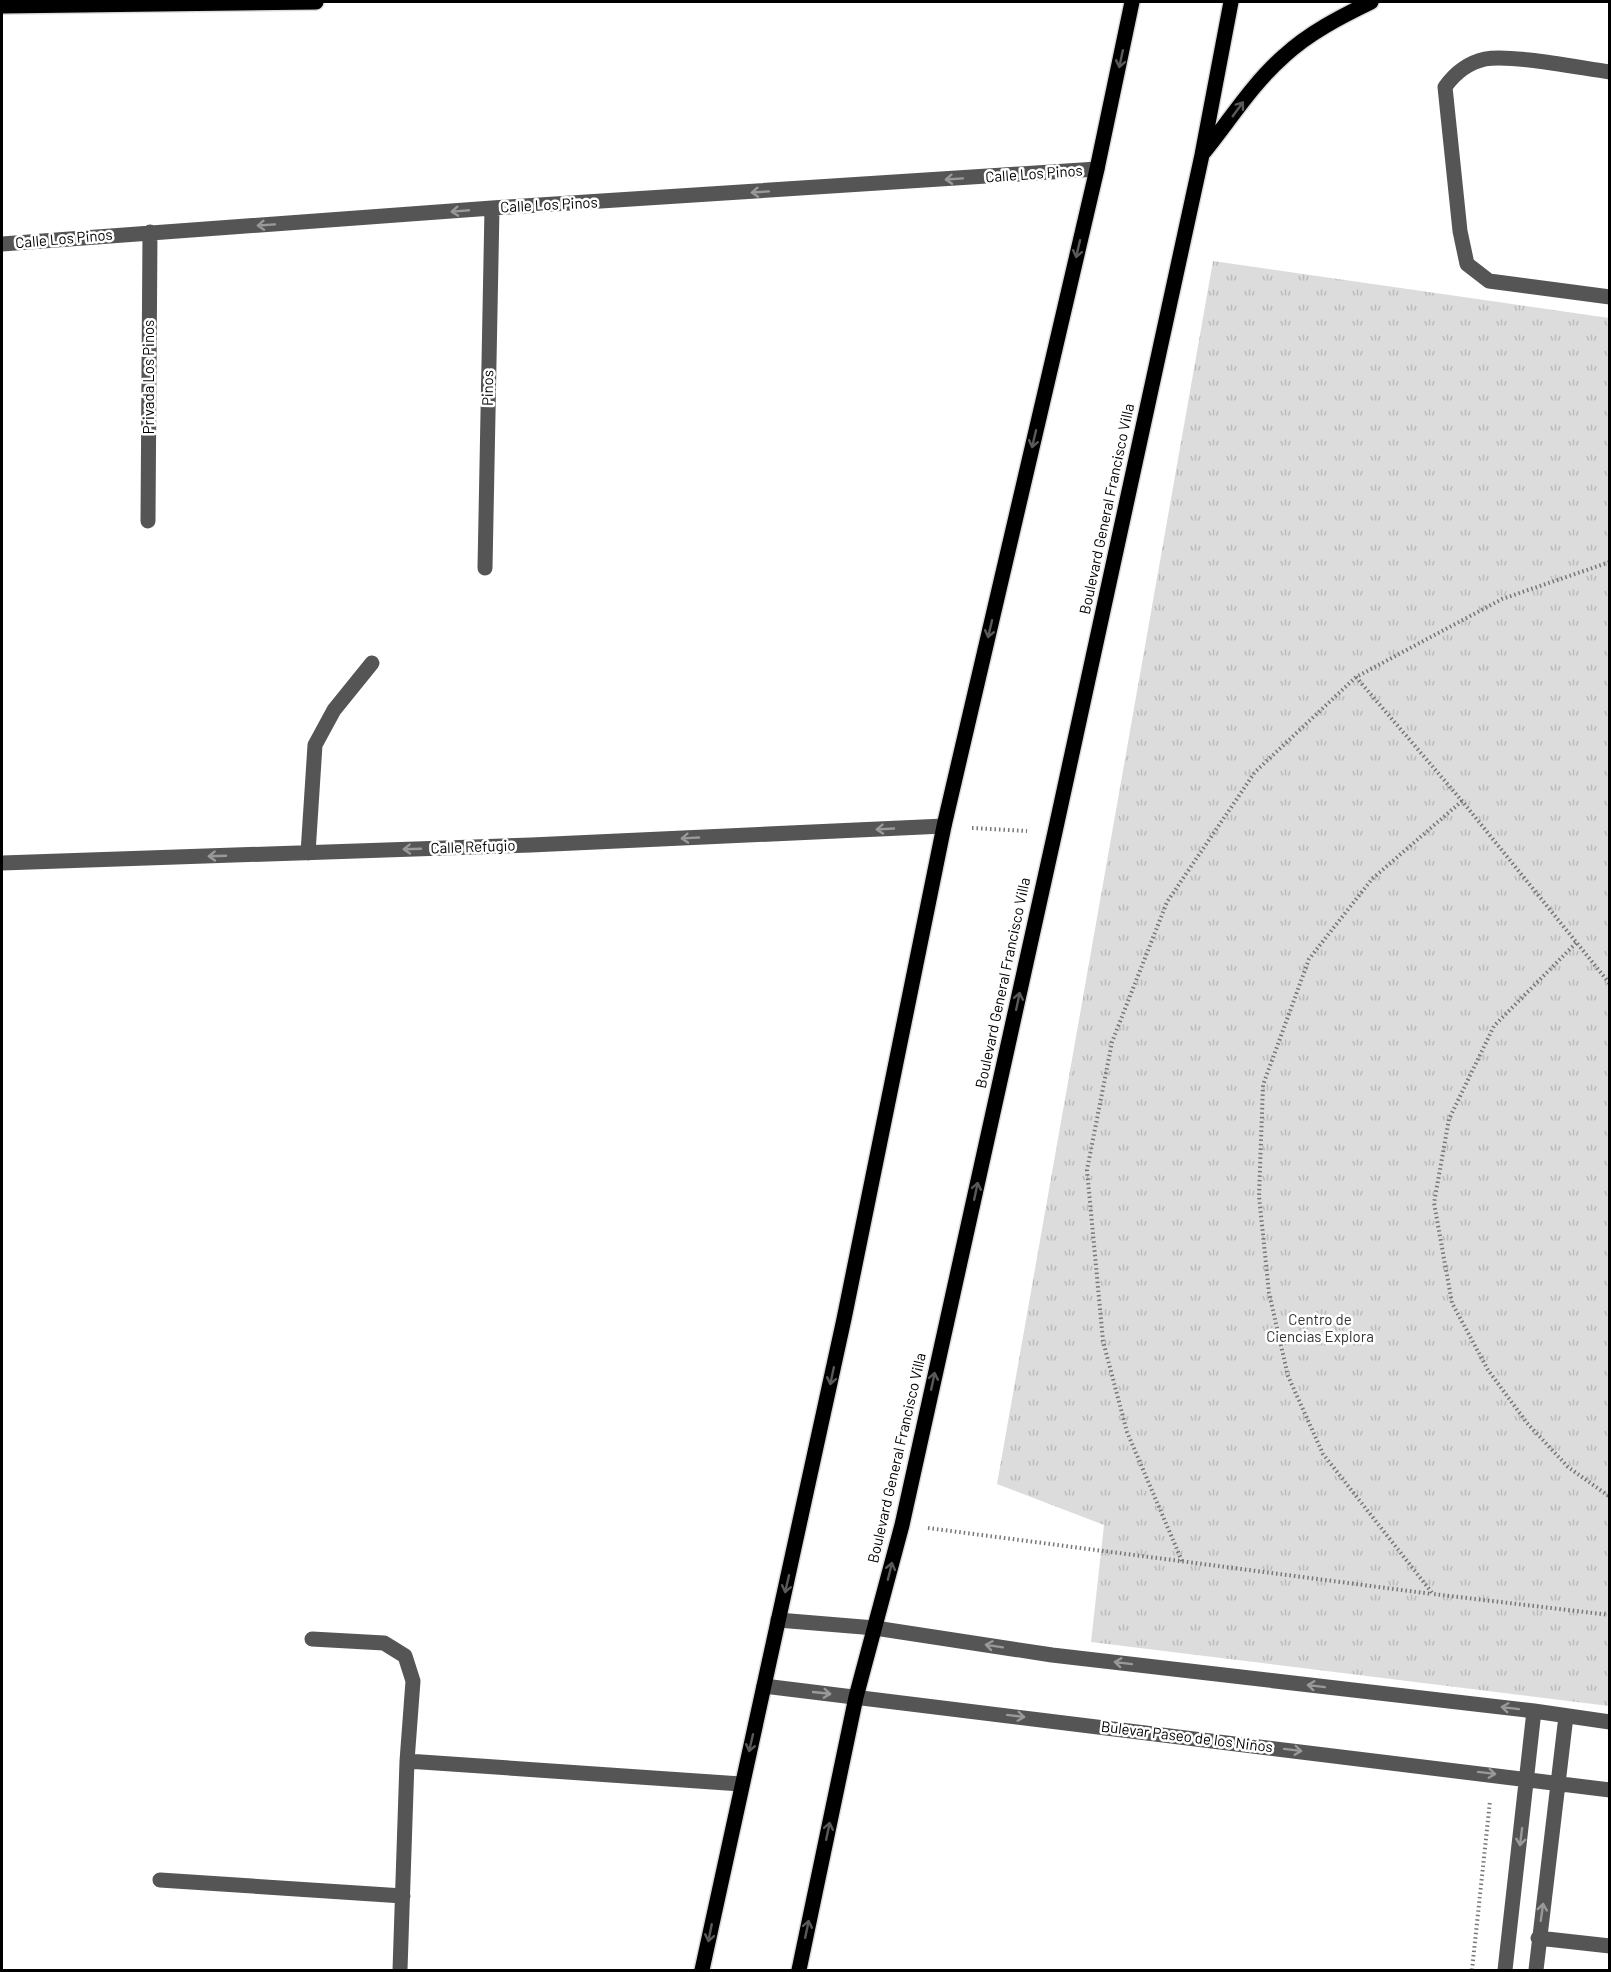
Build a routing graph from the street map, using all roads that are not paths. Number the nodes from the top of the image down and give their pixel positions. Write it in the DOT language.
graph roads {
  1 [pos="316,2"];
  2 [pos="1132,2"];
  3 [pos="1232,2"];
  4 [pos="1371,2"];
  5 [pos="2,6"];
  6 [pos="1610,72"];
  7 [pos="1202,155"];
  8 [pos="1097,170"];
  9 [pos="492,208"];
  10 [pos="150,232"];
  11 [pos="2,244"];
  12 [pos="1610,297"];
  13 [pos="148,521"];
  14 [pos="484,568"];
  15 [pos="372,663"];
  16 [pos="944,826"];
  17 [pos="308,853"];
  18 [pos="2,863"];
  19 [pos="778,1620"];
  20 [pos="875,1628"];
  21 [pos="312,1639"];
  22 [pos="764,1686"];
  23 [pos="856,1697"];
  24 [pos="1534,1711"];
  25 [pos="1566,1716"];
  26 [pos="1610,1722"];
  27 [pos="407,1761"];
  28 [pos="1527,1779"];
  29 [pos="1560,1783"];
  30 [pos="741,1784"];
  31 [pos="1610,1790"];
  32 [pos="160,1880"];
  33 [pos="403,1896"];
  34 [pos="1538,1938"];
  35 [pos="1610,1946"];
  36 [pos="400,1971"];
  37 [pos="702,1971"];
  38 [pos="799,1971"];
  39 [pos="1505,1971"];
  40 [pos="1536,1971"];
  1 -- 5 [label="main road"];
  2 -- 8 [label="main road, one-way"];
  3 -- 7 [label="main road, Boulevard General Francisco Villa"];
  7 -- 4 [label="main road, one-way"];
  6 -- 12 [label="street"];
  20 -- 7 [label="main road, Boulevard General Francisco Villa, one-way"];
  8 -- 9 [label="street, Calle Los Pinos, one-way"];
  8 -- 16 [label="main road, one-way"];
  9 -- 10 [label="street, Calle Los Pinos, one-way"];
  9 -- 14 [label="street, Pinos"];
  10 -- 11 [label="street, Calle Los Pinos"];
  10 -- 13 [label="street, Privada Los Pinos"];
  15 -- 17 [label="street"];
  16 -- 17 [label="street, Calle Refugio, one-way"];
  16 -- 19 [label="main road, one-way"];
  17 -- 18 [label="street, Calle Refugio, one-way"];
  19 -- 20 [label="street"];
  19 -- 22 [label="main road"];
  20 -- 23 [label="main road, Boulevard General Francisco Villa"];
  24 -- 20 [label="street, one-way"];
  21 -- 27 [label="street"];
  22 -- 23 [label="street, Bulevar Paseo de los Niños, one-way"];
  22 -- 30 [label="main road, one-way"];
  23 -- 28 [label="street, Bulevar Paseo de los Niños, one-way"];
  38 -- 23 [label="main road, Boulevard General Francisco Villa, one-way"];
  24 -- 25 [label="street"];
  24 -- 28 [label="street"];
  25 -- 26 [label="street"];
  25 -- 29 [label="street"];
  27 -- 30 [label="street"];
  27 -- 33 [label="street"];
  28 -- 29 [label="street, Bulevar Paseo de los Niños"];
  28 -- 39 [label="street, one-way"];
  29 -- 31 [label="street, Bulevar Paseo de los Niños"];
  34 -- 29 [label="street, one-way"];
  30 -- 37 [label="main road, one-way"];
  32 -- 33 [label="street"];
  33 -- 36 [label="street"];
  34 -- 35 [label="street"];
  34 -- 40 [label="street"];
}
